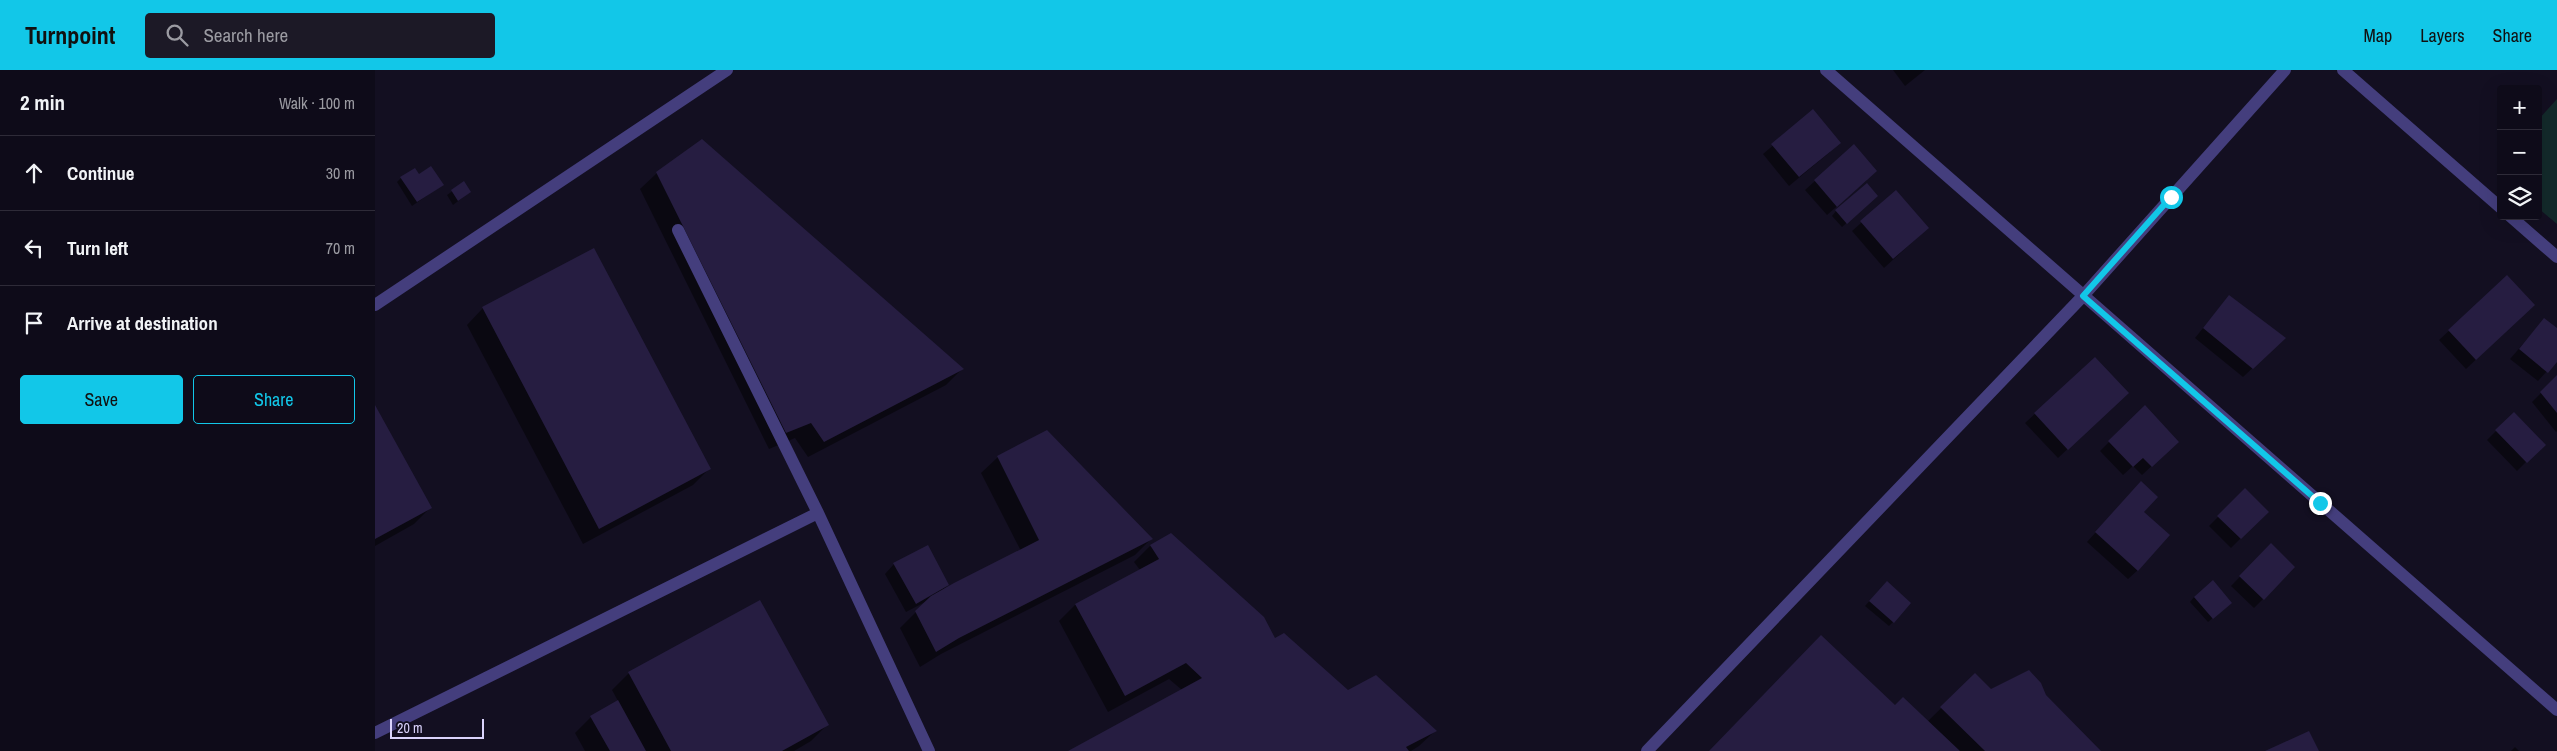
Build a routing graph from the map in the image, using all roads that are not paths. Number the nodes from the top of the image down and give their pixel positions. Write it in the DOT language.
graph roads {
  1 [pos="727,70"];
  2 [pos="1826,70"];
  3 [pos="2285,70"];
  4 [pos="2343,70"];
  5 [pos="2497,205"];
  6 [pos="2515,220"];
  7 [pos="678,230"];
  8 [pos="2557,257"];
  9 [pos="2083,296"];
  10 [pos="375,305"];
  11 [pos="818,513"];
  12 [pos="2557,710"];
  13 [pos="375,733"];
  14 [pos="929,751"];
  15 [pos="1647,751"];
  1 -- 10 [label="street"];
  2 -- 9 [label="street"];
  3 -- 9 [label="street"];
  4 -- 5 [label="street"];
  6 -- 8 [label="street"];
  7 -- 11 [label="street"];
  9 -- 12 [label="street"];
  9 -- 15 [label="street"];
  11 -- 13 [label="street"];
  11 -- 14 [label="street"];
}
